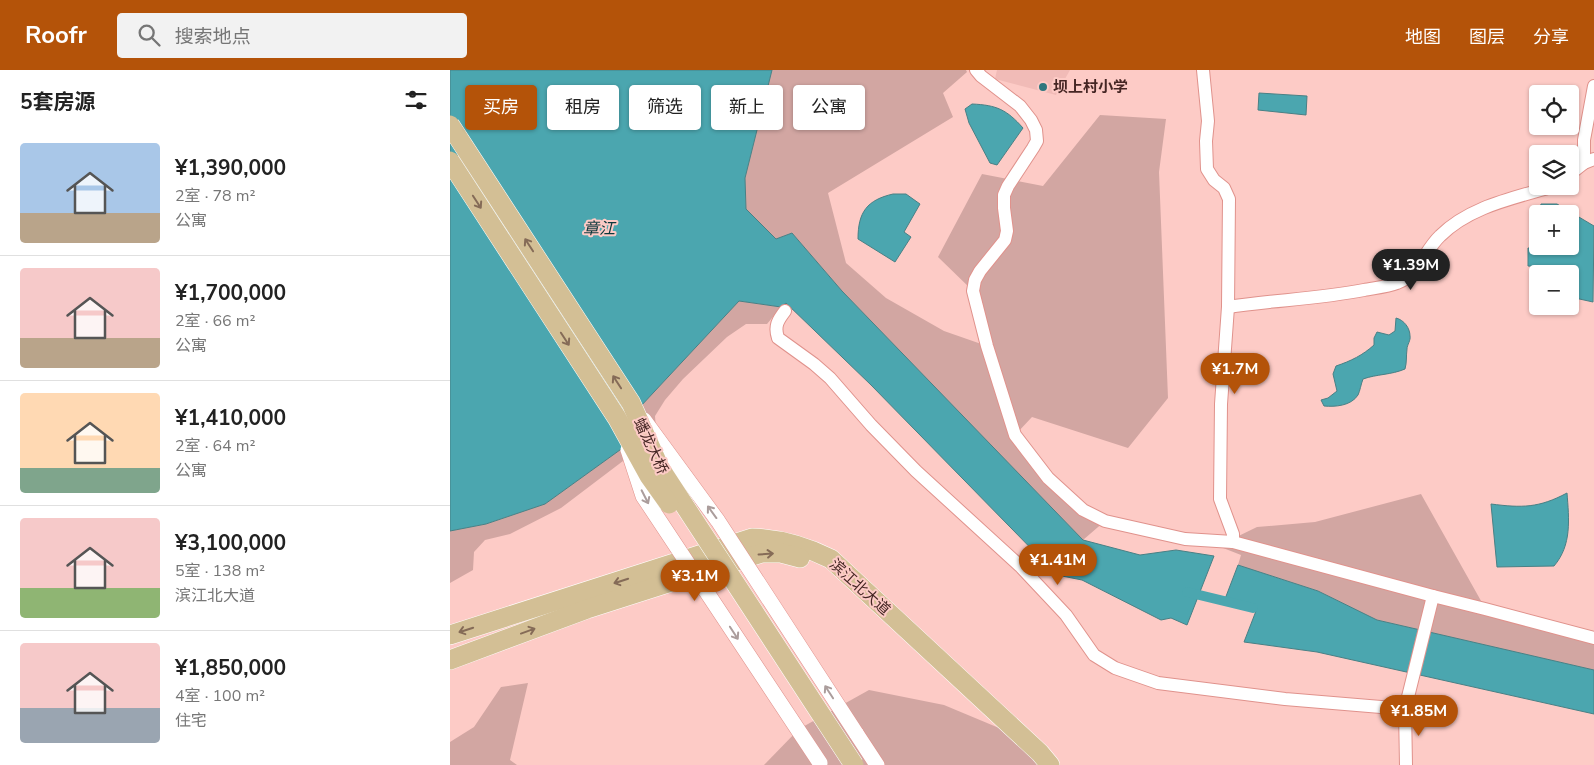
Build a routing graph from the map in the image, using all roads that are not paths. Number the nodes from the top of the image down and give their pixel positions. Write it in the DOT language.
graph roads {
  1 [pos="976,70"];
  2 [pos="1202,70"];
  3 [pos="1594,86"];
  4 [pos="450,125"];
  5 [pos="450,161"];
  6 [pos="1589,161"];
  7 [pos="1529,193"];
  8 [pos="1228,307"];
  9 [pos="785,311"];
  10 [pos="631,403"];
  11 [pos="617,418"];
  12 [pos="1233,542"];
  13 [pos="1433,596"];
  14 [pos="450,635"];
  15 [pos="1594,638"];
  16 [pos="450,660"];
  17 [pos="1405,709"];
  18 [pos="820,764"];
  19 [pos="840,765"];
  20 [pos="854,765"];
  21 [pos="878,765"];
  22 [pos="1037,765"];
  23 [pos="1050,765"];
  24 [pos="1406,765"];
  1 -- 12 [label="street"];
  2 -- 8 [label="street"];
  3 -- 6 [label="street"];
  10 -- 4 [label="main road, 蟠龙大桥, one-way, bridge"];
  5 -- 11 [label="main road, 蟠龙大桥, one-way, bridge"];
  7 -- 8 [label="street"];
  8 -- 12 [label="street"];
  9 -- 17 [label="street"];
  10 -- 20 [label="main road, 蟠龙大桥, bridge"];
  21 -- 10 [label="street, one-way, bridge"];
  11 -- 18 [label="street, one-way, bridge"];
  11 -- 19 [label="main road, 蟠龙大桥, bridge"];
  12 -- 13 [label="street"];
  13 -- 15 [label="street"];
  13 -- 17 [label="street"];
  23 -- 14 [label="main road, 滨江北大道, one-way"];
  16 -- 22 [label="main road, 滨江北大道, one-way"];
  17 -- 24 [label="street"];
}
